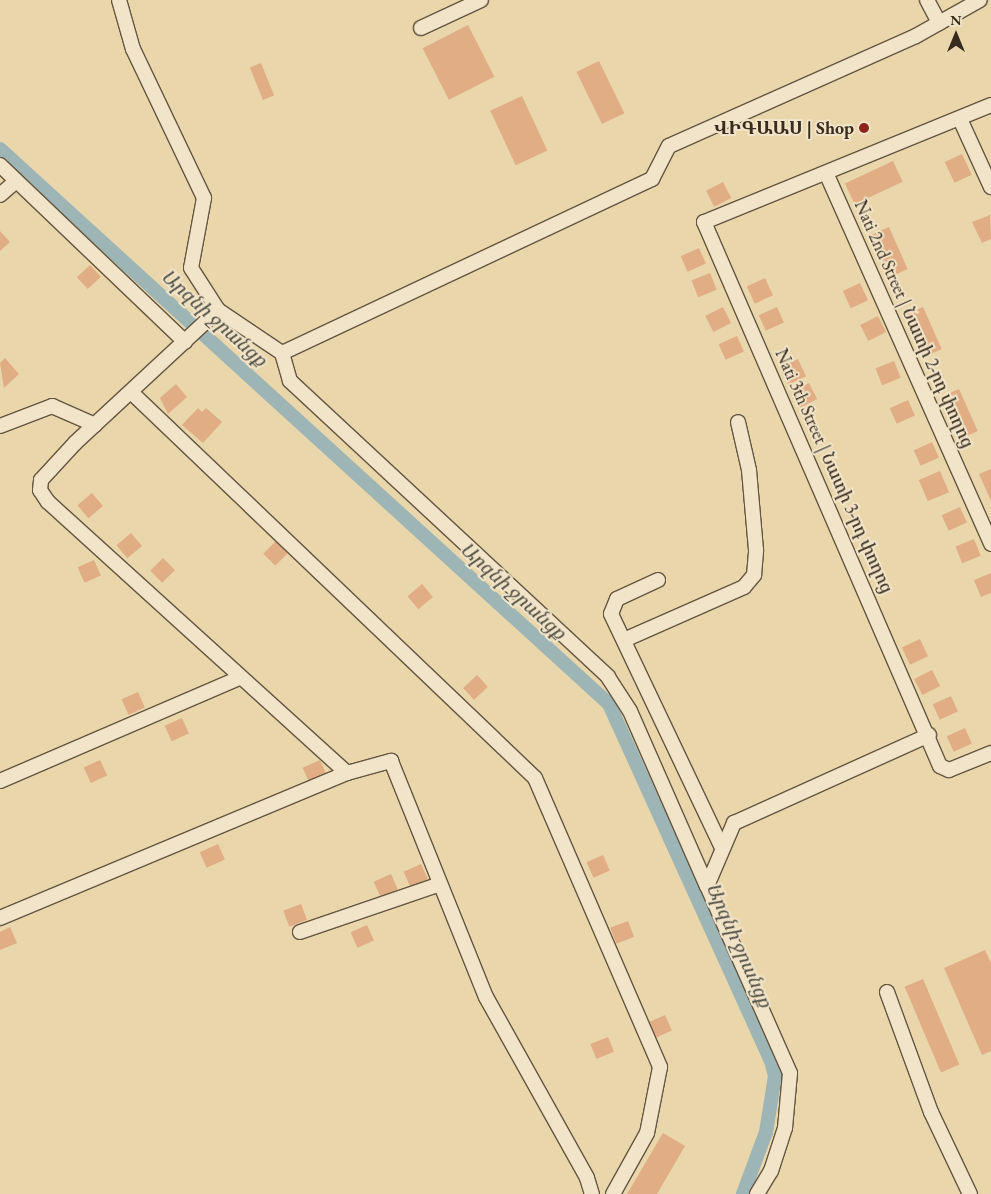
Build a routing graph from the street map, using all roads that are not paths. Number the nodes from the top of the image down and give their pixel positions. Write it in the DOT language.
graph roads {
  1 [pos="119,0"];
  2 [pos="481,0"];
  3 [pos="927,0"];
  4 [pos="980,0"];
  5 [pos="939,23"];
  6 [pos="421,28"];
  7 [pos="991,105"];
  8 [pos="960,119"];
  9 [pos="0,165"];
  10 [pos="827,174"];
  11 [pos="16,180"];
  12 [pos="991,187"];
  13 [pos="0,195"];
  14 [pos="218,310"];
  15 [pos="189,338"];
  16 [pos="282,353"];
  17 [pos="132,393"];
  18 [pos="738,422"];
  19 [pos="95,425"];
  20 [pos="0,426"];
  21 [pos="991,544"];
  22 [pos="658,580"];
  23 [pos="624,640"];
  24 [pos="241,677"];
  25 [pos="929,735"];
  26 [pos="991,752"];
  27 [pos="347,773"];
  28 [pos="0,781"];
  29 [pos="722,848"];
  30 [pos="440,884"];
  31 [pos="707,886"];
  32 [pos="0,918"];
  33 [pos="300,932"];
  34 [pos="887,992"];
  35 [pos="592,1194"];
  36 [pos="613,1194"];
  37 [pos="757,1194"];
  38 [pos="970,1194"];
  1 -- 14 [label="street"];
  2 -- 6 [label="street"];
  3 -- 5 [label="street"];
  4 -- 5 [label="street"];
  5 -- 16 [label="street"];
  7 -- 8 [label="street"];
  8 -- 10 [label="street"];
  8 -- 12 [label="street"];
  9 -- 11 [label="street"];
  10 -- 21 [label="street, Nati 2nd Street | Նատի 2-րդ փողոց"];
  10 -- 25 [label="street, Nati 3th Street | Նատի 3-րդ փողոց"];
  11 -- 13 [label="street"];
  11 -- 15 [label="street"];
  14 -- 15 [label="street"];
  14 -- 16 [label="street"];
  15 -- 17 [label="street"];
  16 -- 31 [label="street"];
  17 -- 19 [label="street"];
  17 -- 36 [label="street"];
  18 -- 23 [label="street"];
  19 -- 20 [label="street"];
  19 -- 24 [label="street"];
  22 -- 23 [label="street"];
  23 -- 29 [label="street"];
  24 -- 27 [label="street"];
  24 -- 28 [label="street"];
  25 -- 26 [label="street, Nati 3th Street | Նատի 3-րդ փողոց"];
  25 -- 29 [label="street"];
  27 -- 30 [label="street"];
  27 -- 32 [label="street"];
  29 -- 31 [label="street"];
  30 -- 33 [label="street"];
  30 -- 35 [label="street"];
  31 -- 37 [label="street"];
  34 -- 38 [label="street"];
}
